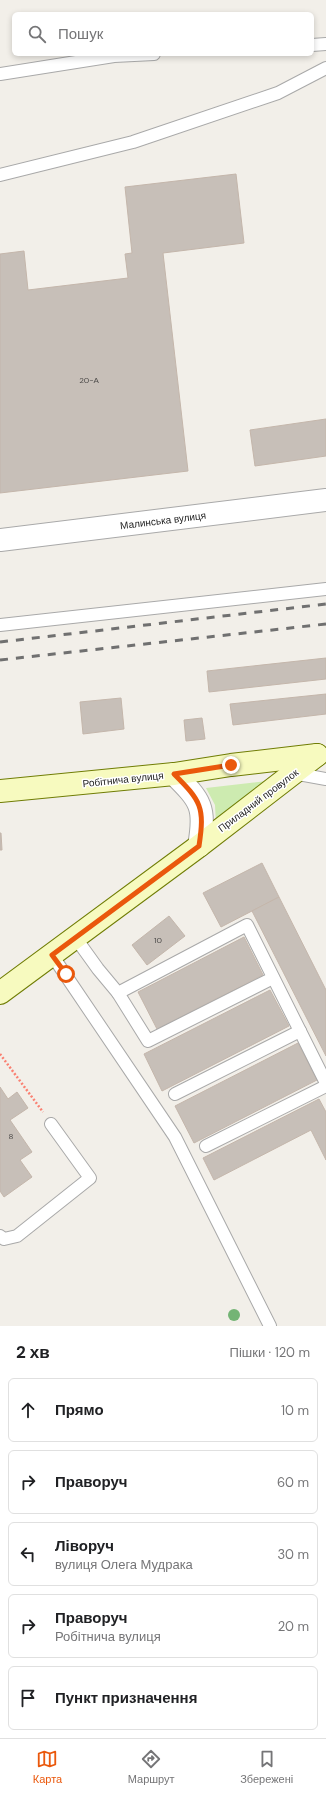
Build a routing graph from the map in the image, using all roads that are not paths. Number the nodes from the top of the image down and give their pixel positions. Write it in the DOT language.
graph roads {
  1 [pos="326,44"];
  2 [pos="314,45"];
  3 [pos="114,56"];
  4 [pos="326,68"];
  5 [pos="0,74"];
  6 [pos="0,175"];
  7 [pos="326,500"];
  8 [pos="0,540"];
  9 [pos="326,589"];
  10 [pos="0,624"];
  11 [pos="322,755"];
  12 [pos="293,773"];
  13 [pos="174,774"];
  14 [pos="326,779"];
  15 [pos="0,791"];
  16 [pos="199,846"];
  17 [pos="75,937"];
  18 [pos="52,955"];
  19 [pos="273,978"];
  20 [pos="0,993"];
  21 [pos="118,993"];
  22 [pos="300,1031"];
  23 [pos="326,1084"];
  24 [pos="175,1094"];
  25 [pos="51,1124"];
  26 [pos="206,1146"];
  27 [pos="0,1236"];
  28 [pos="270,1326"];
  1 -- 2 [label="lane"];
  3 -- 5 [label="lane"];
  4 -- 6 [label="lane"];
  7 -- 8 [label="street, Малинська вулиця"];
  9 -- 10 [label="lane"];
  11 -- 12 [label="street, Приладний провулок"];
  11 -- 13 [label="street, Робітнича вулиця"];
  12 -- 14 [label="lane"];
  12 -- 16 [label="street, Приладний провулок"];
  13 -- 15 [label="street, Робітнича вулиця"];
  13 -- 16 [label="street"];
  16 -- 17 [label="street, Приладний провулок"];
  17 -- 18 [label="street, Приладний провулок"];
  17 -- 21 [label="lane"];
  18 -- 20 [label="street, Приладний провулок"];
  18 -- 28 [label="lane"];
  19 -- 21 [label="lane"];
  19 -- 21 [label="lane"];
  19 -- 22 [label="lane"];
  22 -- 23 [label="lane"];
  22 -- 24 [label="lane"];
  23 -- 26 [label="lane"];
  25 -- 27 [label="lane"];
}
